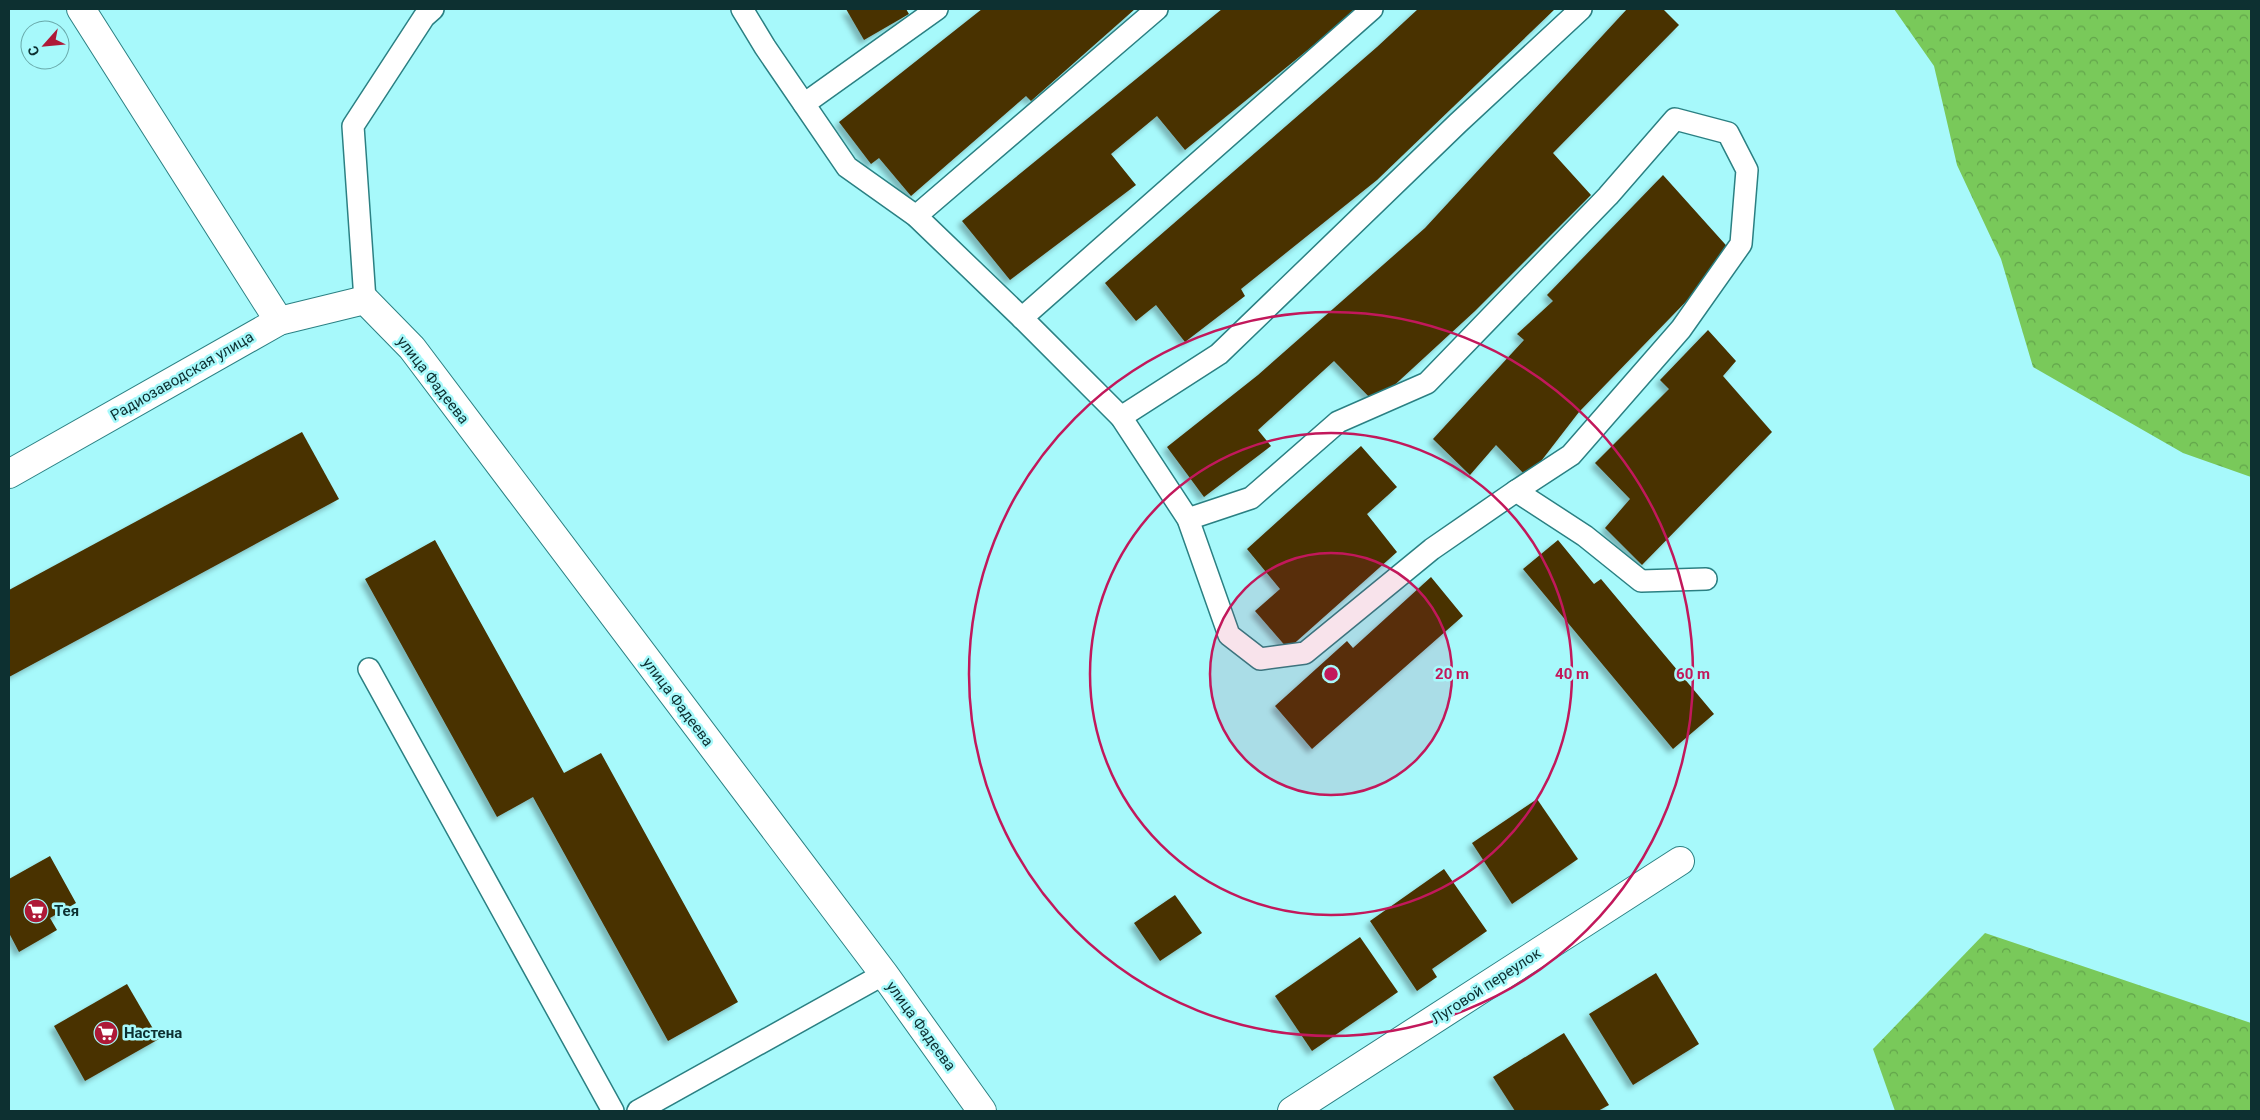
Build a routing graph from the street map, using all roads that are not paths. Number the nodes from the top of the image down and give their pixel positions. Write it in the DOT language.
graph roads {
  1 [pos="80,9"];
  2 [pos="434,9"];
  3 [pos="742,9"];
  4 [pos="937,9"];
  5 [pos="1157,9"];
  6 [pos="1372,9"];
  7 [pos="1582,9"];
  8 [pos="804,104"];
  9 [pos="916,216"];
  10 [pos="365,300"];
  11 [pos="1022,318"];
  12 [pos="279,321"];
  13 [pos="1121,417"];
  14 [pos="9,474"];
  15 [pos="1516,491"];
  16 [pos="1188,519"];
  17 [pos="1706,580"];
  18 [pos="368,669"];
  19 [pos="1680,861"];
  20 [pos="884,974"];
  21 [pos="978,1106"];
  22 [pos="613,1111"];
  23 [pos="638,1111"];
  24 [pos="1004,1111"];
  25 [pos="1292,1111"];
  1 -- 12 [label="street"];
  2 -- 10 [label="lane"];
  3 -- 8 [label="lane"];
  4 -- 8 [label="lane"];
  5 -- 9 [label="lane"];
  6 -- 11 [label="lane"];
  7 -- 13 [label="lane"];
  8 -- 9 [label="lane"];
  9 -- 11 [label="lane"];
  10 -- 12 [label="street, Радиозаводская улица"];
  10 -- 20 [label="street, улица Фадеева"];
  11 -- 13 [label="lane"];
  12 -- 14 [label="street, Радиозаводская улица"];
  13 -- 16 [label="lane"];
  15 -- 16 [label="lane"];
  15 -- 16 [label="lane"];
  15 -- 17 [label="lane"];
  18 -- 22 [label="lane"];
  19 -- 25 [label="street, Луговой переулок"];
  20 -- 21 [label="street, улица Фадеева"];
  20 -- 23 [label="lane"];
  21 -- 24 [label="street"];
}
